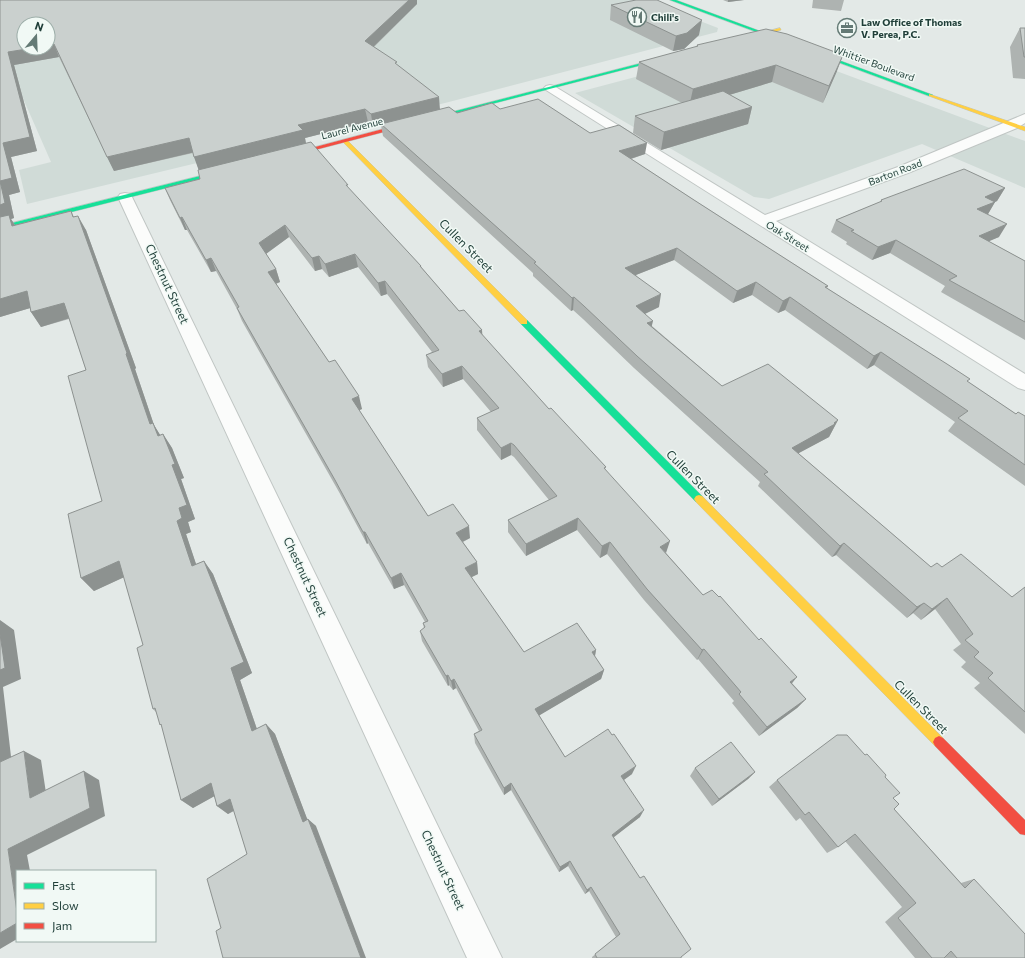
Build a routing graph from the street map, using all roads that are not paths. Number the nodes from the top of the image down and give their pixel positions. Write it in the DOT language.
graph roads {
  1 [pos="672,0"];
  2 [pos="766,24"];
  3 [pos="761,34"];
  4 [pos="739,39"];
  5 [pos="676,56"];
  6 [pos="550,88"];
  7 [pos="1021,120"];
  8 [pos="345,141"];
  9 [pos="277,158"];
  10 [pos="239,168"];
  11 [pos="125,197"];
  12 [pos="763,221"];
  13 [pos="0,228"];
  14 [pos="1025,383"];
  15 [pos="1025,829"];
  16 [pos="484,958"];
  1 -- 3 [label="street, Whittier Boulevard"];
  2 -- 3 [label="street"];
  3 -- 4 [label="street"];
  3 -- 7 [label="street, Whittier Boulevard"];
  5 -- 6 [label="street, Laurel Avenue"];
  6 -- 8 [label="street, Laurel Avenue"];
  6 -- 12 [label="street, Oak Street"];
  7 -- 12 [label="street, Barton Road"];
  8 -- 9 [label="street, Laurel Avenue"];
  8 -- 15 [label="street, Cullen Street"];
  10 -- 11 [label="street"];
  11 -- 13 [label="street"];
  11 -- 16 [label="street, Chestnut Street"];
  12 -- 14 [label="street, Oak Street"];
}
